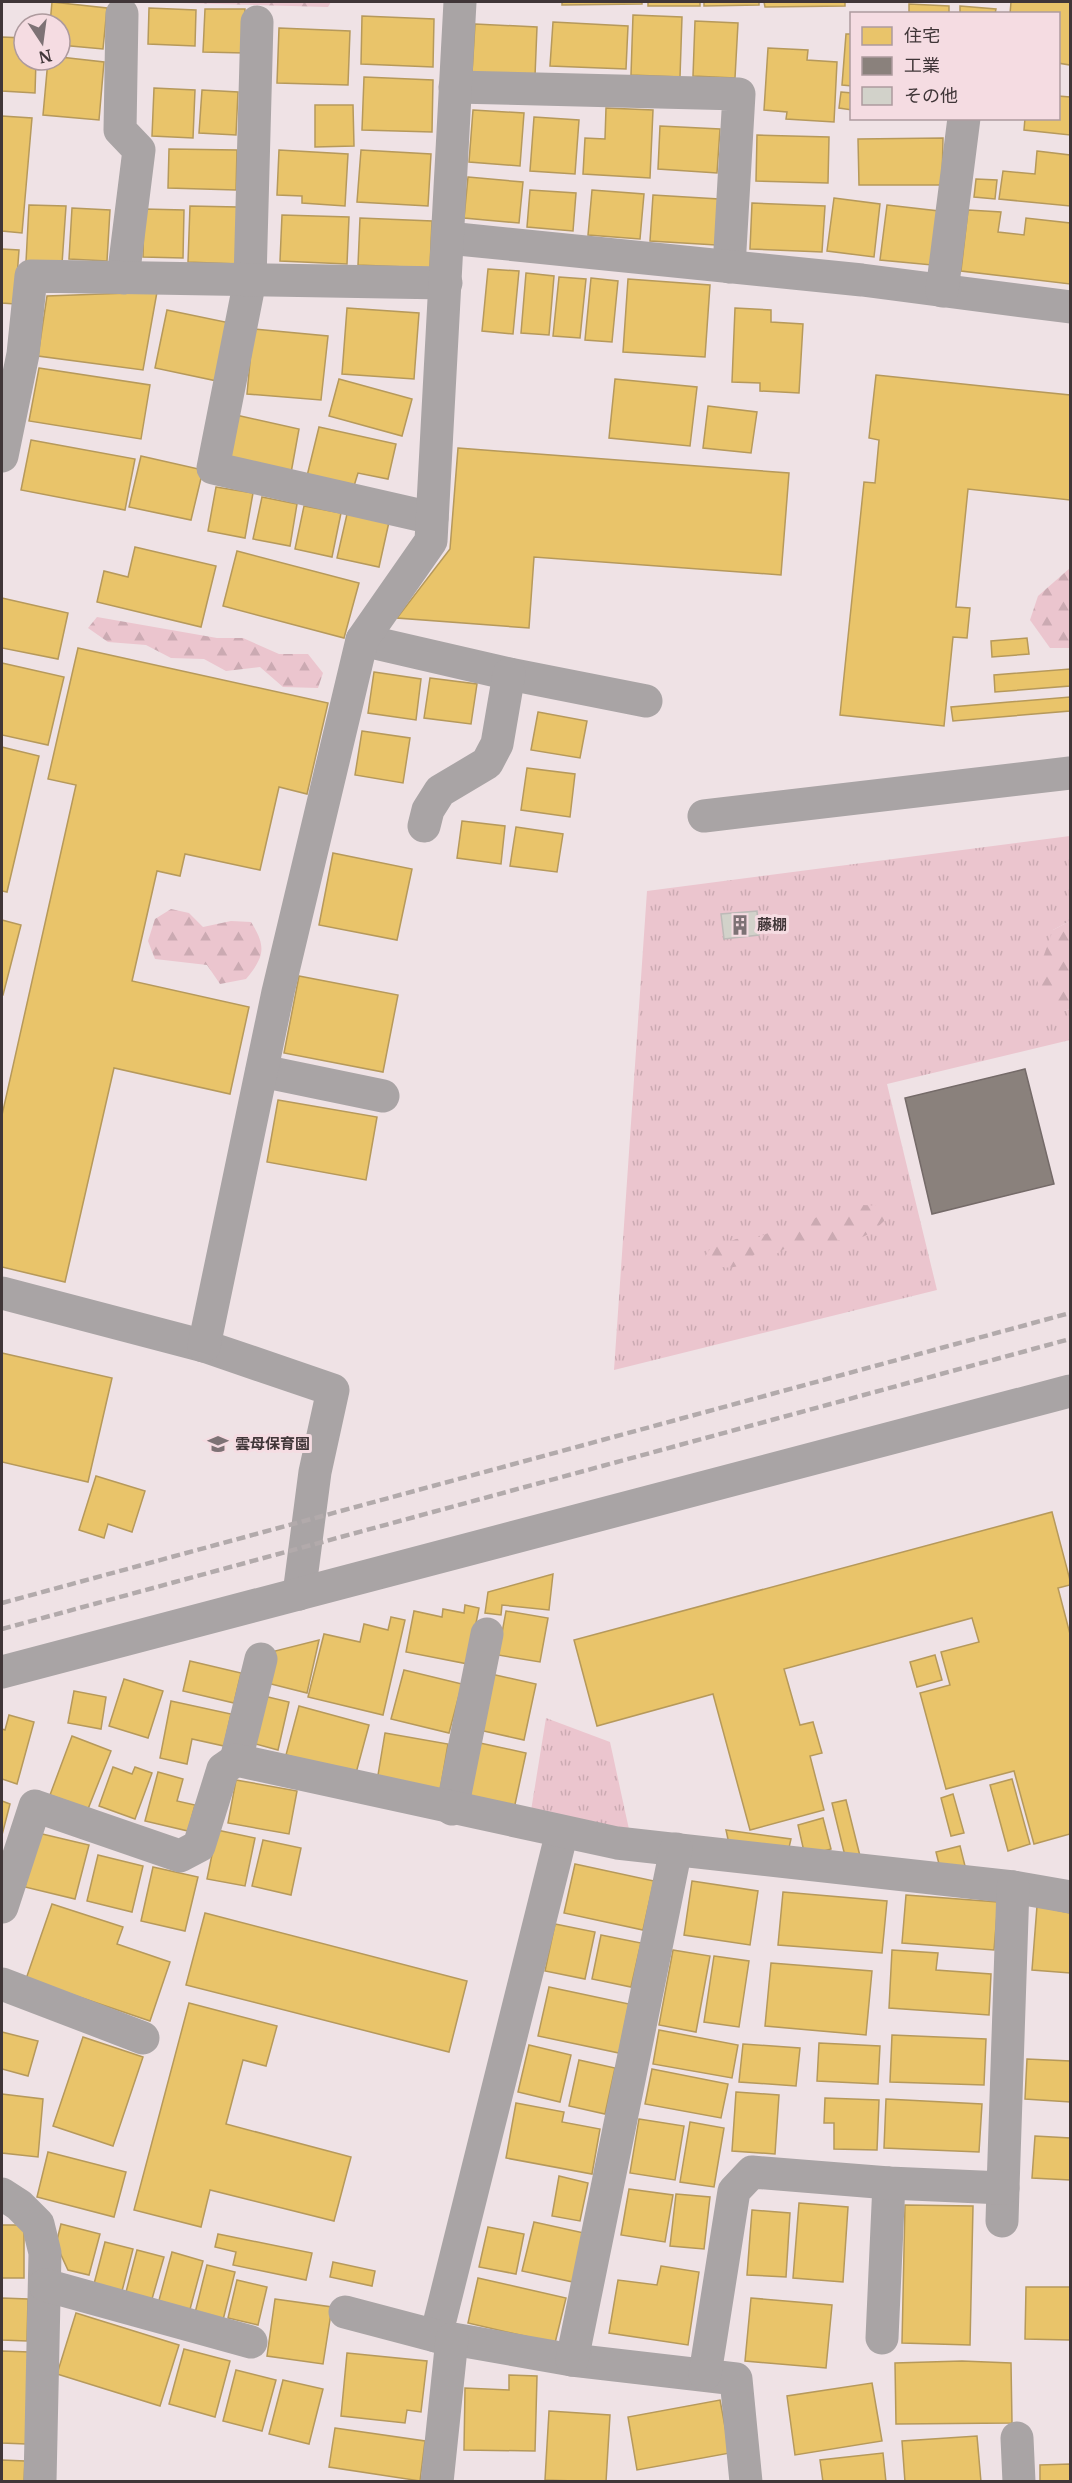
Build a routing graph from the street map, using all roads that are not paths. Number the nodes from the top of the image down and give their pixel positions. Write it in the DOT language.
graph roads {
  1 [pos="460,2"];
  2 [pos="122,14"];
  3 [pos="257,22"];
  4 [pos="455,87"];
  5 [pos="964,120"];
  6 [pos="448,238"];
  7 [pos="729,267"];
  8 [pos="123,278"];
  9 [pos="250,280"];
  10 [pos="446,284"];
  11 [pos="942,291"];
  12 [pos="1071,307"];
  13 [pos="14,320"];
  14 [pos="2,456"];
  15 [pos="432,518"];
  16 [pos="362,640"];
  17 [pos="509,674"];
  18 [pos="645,701"];
  19 [pos="1071,773"];
  20 [pos="704,816"];
  21 [pos="424,826"];
  22 [pos="262,1071"];
  23 [pos="382,1096"];
  24 [pos="2,1293"];
  25 [pos="204,1346"];
  26 [pos="1071,1391"];
  27 [pos="299,1594"];
  28 [pos="487,1634"];
  29 [pos="261,1659"];
  30 [pos="2,1672"];
  31 [pos="236,1760"];
  32 [pos="452,1809"];
  33 [pos="562,1832"];
  34 [pos="676,1849"];
  35 [pos="1013,1887"];
  36 [pos="1071,1897"];
  37 [pos="2,1907"];
  38 [pos="2,1984"];
  39 [pos="143,2037"];
  40 [pos="888,2183"];
  41 [pos="1003,2188"];
  42 [pos="2,2194"];
  43 [pos="1002,2221"];
  44 [pos="45,2285"];
  45 [pos="345,2312"];
  46 [pos="444,2338"];
  47 [pos="882,2338"];
  48 [pos="251,2342"];
  49 [pos="572,2360"];
  50 [pos="705,2374"];
  51 [pos="1017,2438"];
  52 [pos="40,2481"];
  53 [pos="437,2481"];
  54 [pos="747,2481"];
  55 [pos="1019,2481"];
  1 -- 4 [label="street"];
  2 -- 8 [label="street"];
  3 -- 9 [label="street"];
  4 -- 6 [label="street"];
  4 -- 7 [label="street"];
  5 -- 11 [label="street"];
  6 -- 7 [label="street"];
  6 -- 10 [label="street"];
  7 -- 11 [label="street"];
  8 -- 9 [label="street"];
  8 -- 13 [label="street"];
  9 -- 10 [label="street"];
  9 -- 15 [label="street"];
  10 -- 15 [label="street"];
  11 -- 12 [label="street"];
  13 -- 14 [label="street"];
  15 -- 16 [label="street"];
  16 -- 17 [label="street"];
  16 -- 22 [label="street"];
  17 -- 18 [label="street"];
  17 -- 21 [label="street"];
  19 -- 20 [label="street"];
  22 -- 23 [label="street"];
  22 -- 25 [label="street"];
  24 -- 25 [label="street"];
  25 -- 27 [label="street"];
  26 -- 27 [label="street"];
  27 -- 30 [label="street"];
  28 -- 32 [label="street"];
  29 -- 31 [label="street"];
  31 -- 32 [label="street"];
  31 -- 37 [label="street"];
  32 -- 33 [label="street"];
  33 -- 34 [label="street"];
  33 -- 46 [label="street"];
  34 -- 35 [label="street"];
  34 -- 49 [label="street"];
  35 -- 36 [label="street"];
  35 -- 41 [label="street"];
  38 -- 39 [label="street"];
  40 -- 41 [label="street"];
  40 -- 47 [label="street"];
  40 -- 50 [label="street"];
  41 -- 43 [label="street"];
  42 -- 44 [label="street"];
  44 -- 48 [label="street"];
  44 -- 52 [label="street"];
  45 -- 46 [label="street"];
  46 -- 49 [label="street"];
  46 -- 53 [label="street"];
  49 -- 50 [label="street"];
  50 -- 54 [label="street"];
  51 -- 55 [label="street"];
}
